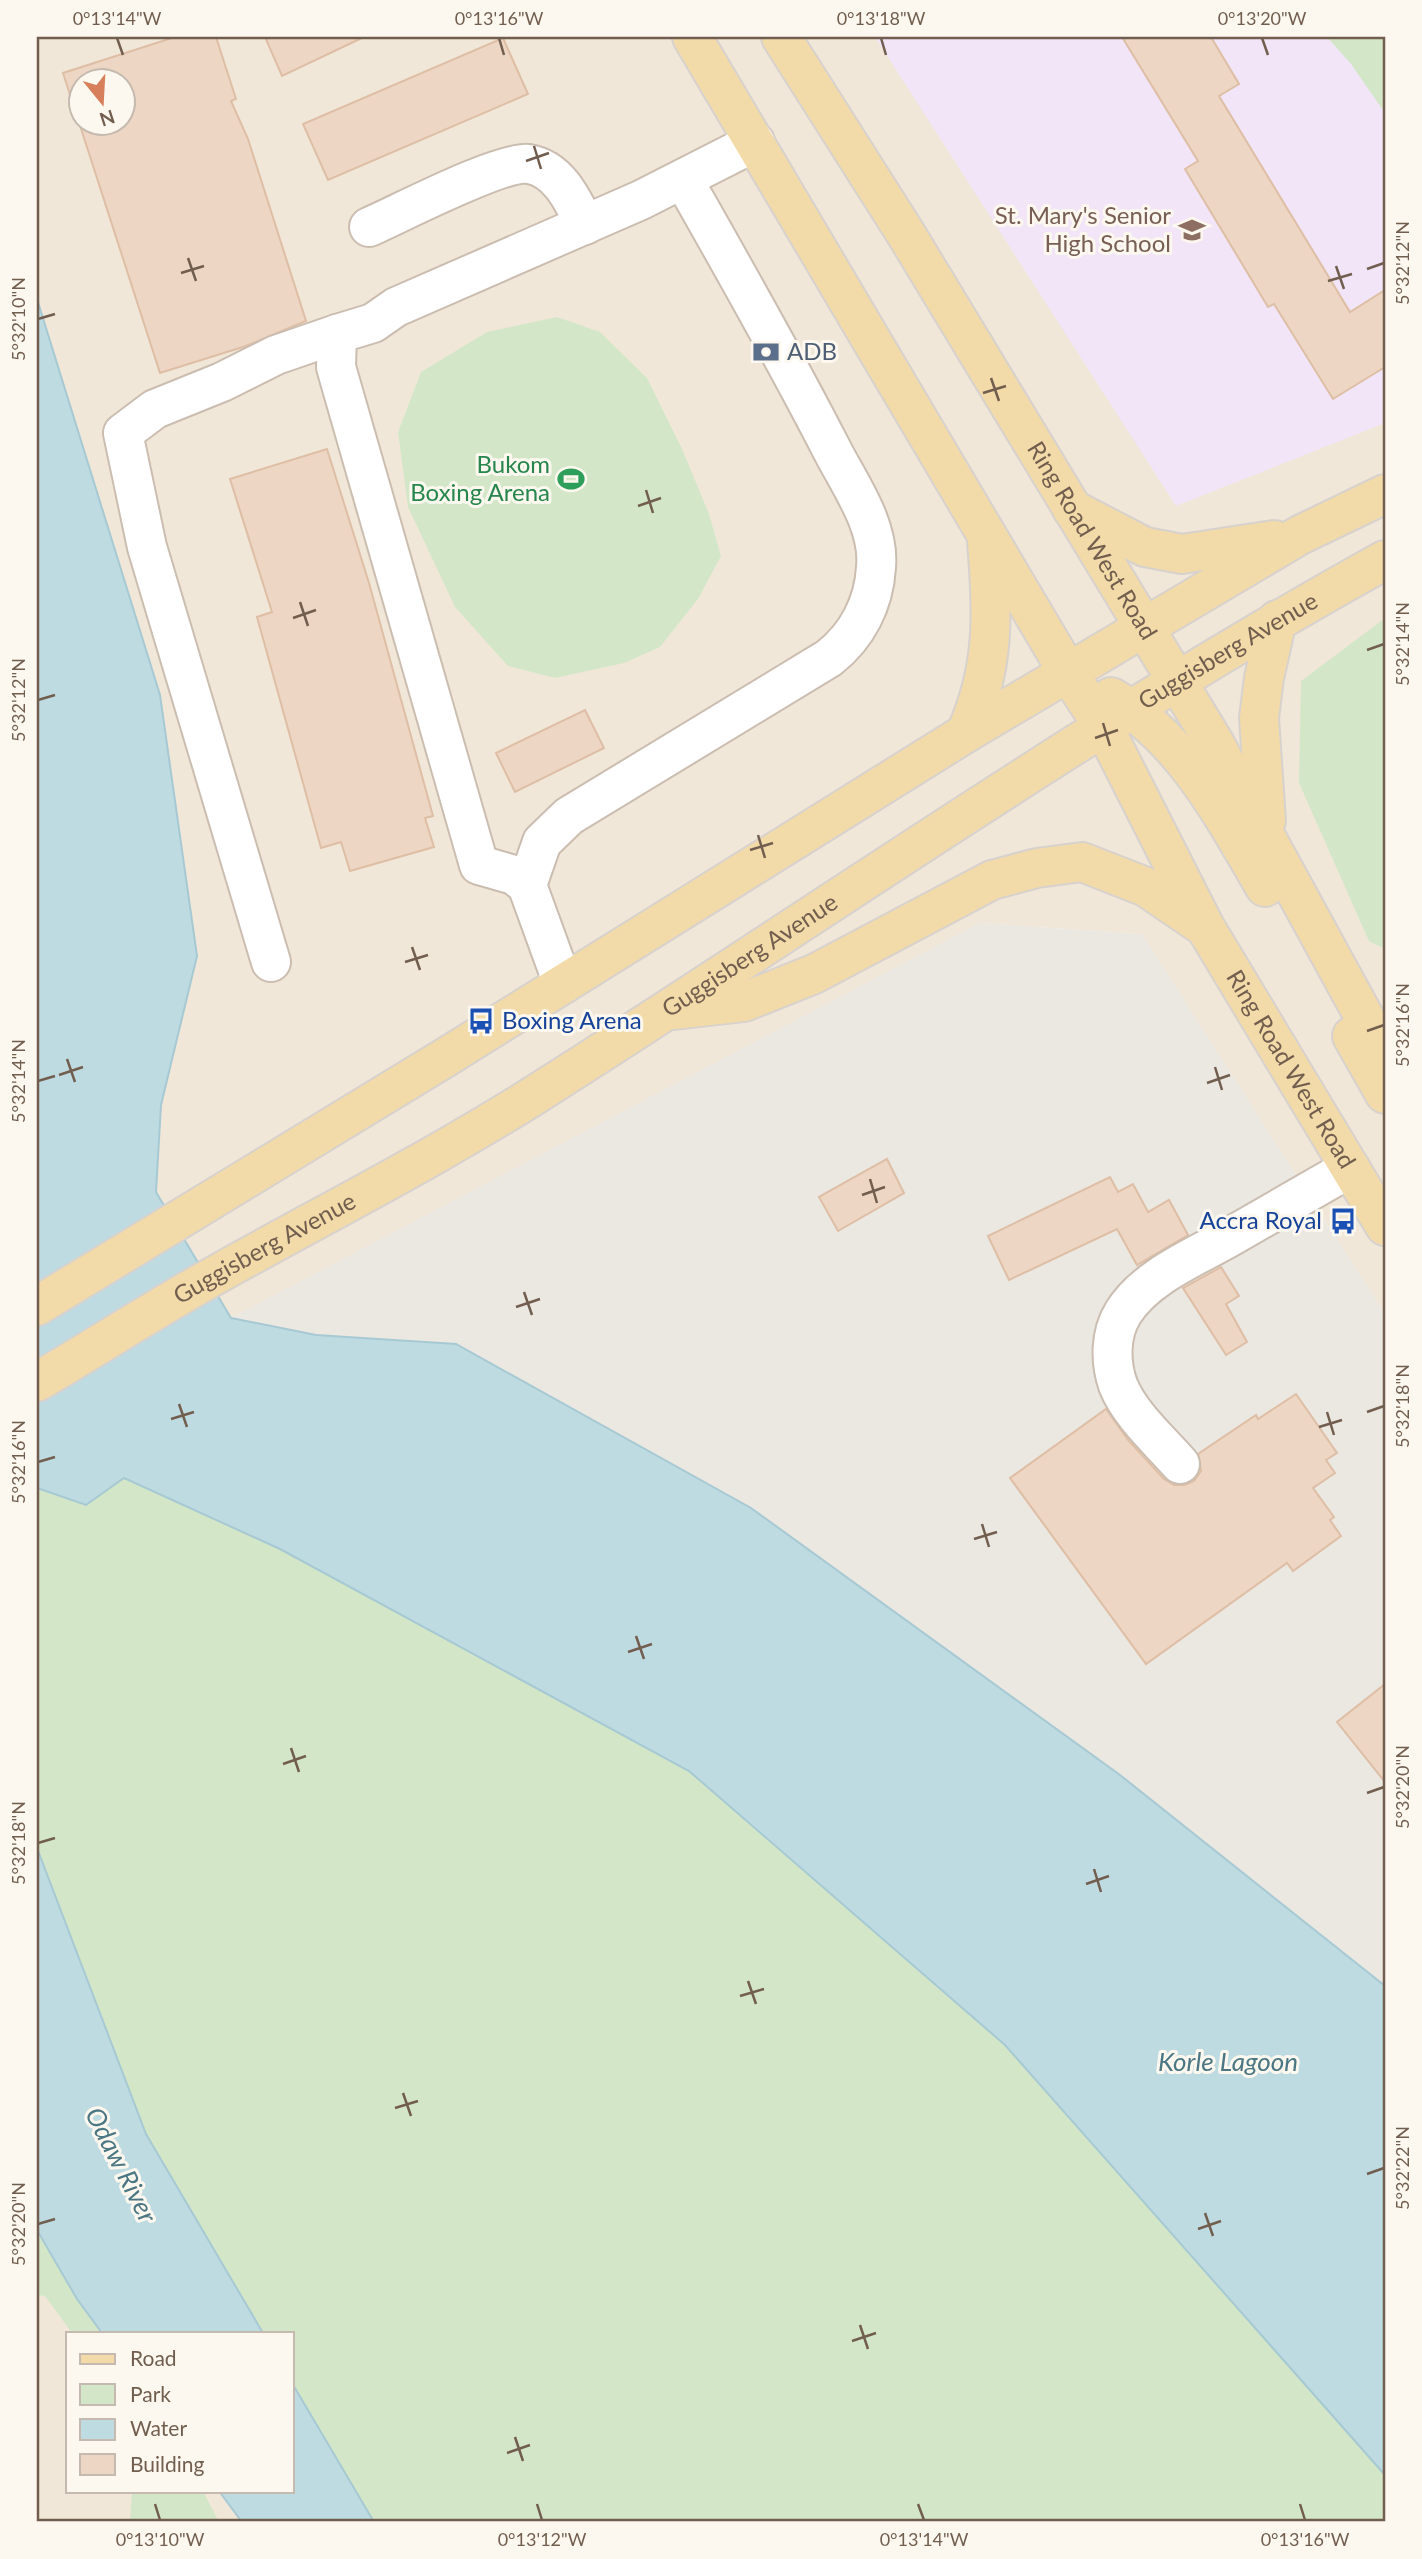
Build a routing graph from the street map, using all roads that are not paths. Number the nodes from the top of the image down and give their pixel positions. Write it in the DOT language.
graph roads {
  1 [pos="692,37"];
  2 [pos="781,37"];
  3 [pos="755,142"];
  4 [pos="683,179"];
  5 [pos="585,225"];
  6 [pos="369,227"];
  7 [pos="337,334"];
  8 [pos="1385,494"];
  9 [pos="1069,506"];
  10 [pos="986,533"];
  11 [pos="1300,535"];
  12 [pos="1385,560"];
  13 [pos="1277,620"];
  14 [pos="1144,629"];
  15 [pos="1069,674"];
  16 [pos="1175,681"];
  17 [pos="1117,717"];
  18 [pos="966,733"];
  19 [pos="1269,841"];
  20 [pos="527,885"];
  21 [pos="1205,927"];
  22 [pos="271,962"];
  23 [pos="564,984"];
  24 [pos="1385,1055"];
  25 [pos="550,1086"];
  26 [pos="1385,1094"];
  27 [pos="1350,1168"];
  28 [pos="1385,1226"];
  29 [pos="37,1306"];
  30 [pos="37,1382"];
  31 [pos="1180,1464"];
  1 -- 3 [label="main road"];
  2 -- 9 [label="main road, Ring Road West Road"];
  3 -- 4 [label="lane"];
  3 -- 10 [label="main road"];
  4 -- 5 [label="lane"];
  4 -- 20 [label="lane"];
  5 -- 6 [label="lane"];
  5 -- 7 [label="lane"];
  7 -- 20 [label="lane"];
  7 -- 22 [label="lane"];
  8 -- 11 [label="main road"];
  9 -- 11 [label="main road"];
  9 -- 14 [label="main road, Ring Road West Road"];
  10 -- 15 [label="main road"];
  10 -- 18 [label="main road"];
  11 -- 14 [label="main road"];
  12 -- 13 [label="main road, Guggisberg Avenue"];
  13 -- 16 [label="main road, Guggisberg Avenue"];
  13 -- 19 [label="main road"];
  14 -- 15 [label="main road"];
  14 -- 16 [label="main road, Ring Road West Road"];
  15 -- 17 [label="main road"];
  15 -- 18 [label="main road"];
  16 -- 17 [label="main road, Guggisberg Avenue"];
  16 -- 19 [label="main road, Ring Road West Road"];
  17 -- 21 [label="main road, Ring Road West Road"];
  17 -- 25 [label="main road, Guggisberg Avenue"];
  17 -- 26 [label="main road"];
  18 -- 23 [label="main road"];
  19 -- 24 [label="main road, Ring Road West Road"];
  20 -- 23 [label="lane"];
  21 -- 25 [label="main road"];
  21 -- 27 [label="main road, Ring Road West Road"];
  23 -- 29 [label="main road"];
  25 -- 30 [label="main road, Guggisberg Avenue"];
  27 -- 28 [label="main road, Ring Road West Road"];
  27 -- 31 [label="lane"];
}
